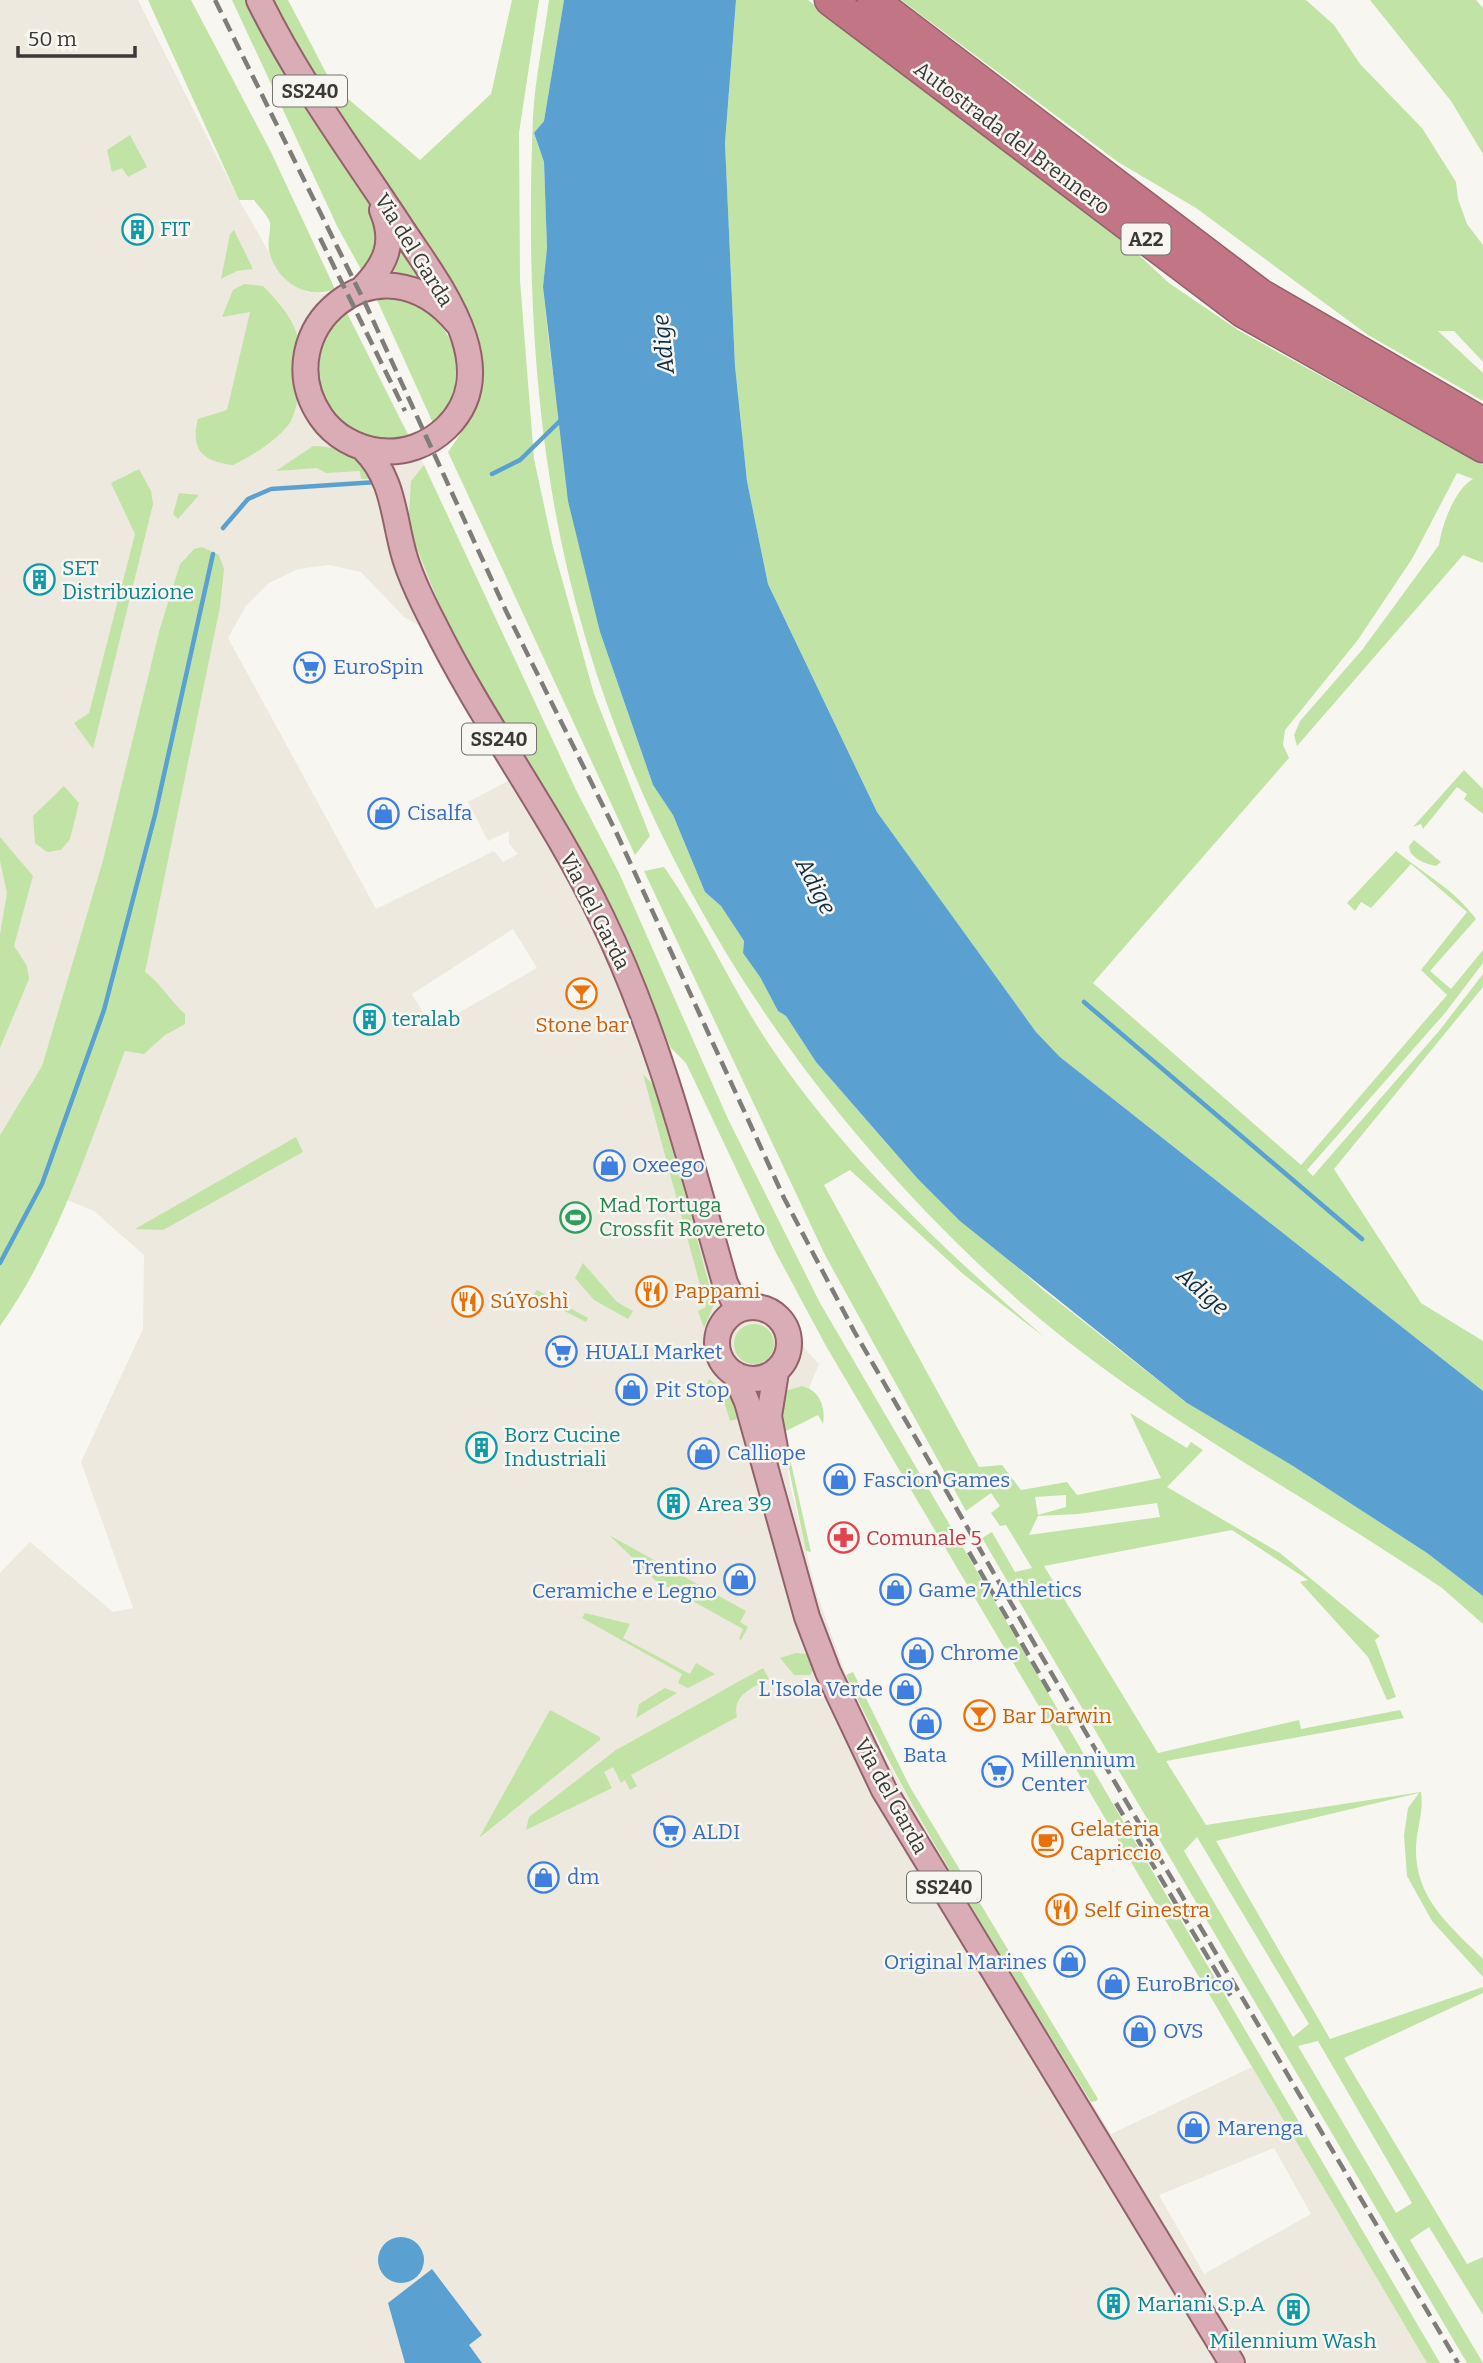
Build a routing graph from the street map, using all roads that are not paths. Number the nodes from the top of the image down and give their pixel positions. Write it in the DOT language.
graph roads {
  1 [pos="259,0"];
  2 [pos="830,0"];
  3 [pos="873,0"];
  4 [pos="368,177"];
  5 [pos="362,289"];
  6 [pos="458,324"];
  7 [pos="1483,423"];
  8 [pos="421,445"];
  9 [pos="1483,447"];
  10 [pos="365,449"];
  11 [pos="400,535"];
  12 [pos="737,1310"];
  13 [pos="776,1372"];
  14 [pos="734,1374"];
  15 [pos="1233,2363"];
  1 -- 4 [label="main road, Via del Garda / SS240"];
  2 -- 9 [label="highway, Autostrada del Brennero / A22"];
  3 -- 7 [label="highway, Autostrada del Brennero / A22"];
  4 -- 5 [label="main road, Via del Garda"];
  4 -- 6 [label="main road, Via del Garda"];
  5 -- 6 [label="main road, Via del Garda"];
  5 -- 10 [label="main road, Via del Garda"];
  6 -- 8 [label="main road, Via del Garda"];
  8 -- 10 [label="main road, Via del Garda"];
  8 -- 11 [label="main road, Via del Garda"];
  10 -- 11 [label="main road, Via del Garda"];
  11 -- 12 [label="main road, Via del Garda / SS240"];
  12 -- 13 [label="main road, Via del Garda"];
  12 -- 14 [label="main road, Via del Garda"];
  13 -- 14 [label="main road"];
  13 -- 15 [label="main road, Via del Garda / SS240"];
  14 -- 15 [label="main road, Via del Garda / SS240"];
}
